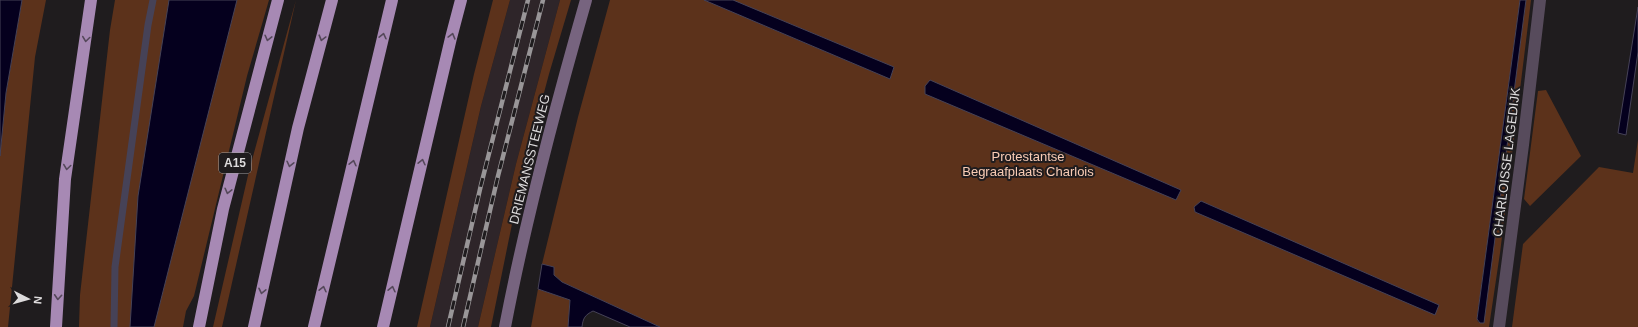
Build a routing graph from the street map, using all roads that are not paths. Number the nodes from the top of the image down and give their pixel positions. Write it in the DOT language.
graph roads {
  1 [pos="91,0"];
  2 [pos="278,0"];
  3 [pos="332,0"];
  4 [pos="392,0"];
  5 [pos="461,0"];
  6 [pos="586,0"];
  7 [pos="1540,0"];
  8 [pos="56,327"];
  9 [pos="199,327"];
  10 [pos="254,327"];
  11 [pos="314,327"];
  12 [pos="384,327"];
  13 [pos="505,327"];
  14 [pos="1499,327"];
  1 -- 8 [label="highway, one-way"];
  2 -- 9 [label="highway, A15, one-way"];
  3 -- 10 [label="highway, one-way"];
  11 -- 4 [label="highway, one-way"];
  12 -- 5 [label="highway, one-way"];
  6 -- 13 [label="main road, DRIEMANSSTEEWEG"];
  7 -- 14 [label="street, CHARLOISSE LAGEDIJK"];
}
